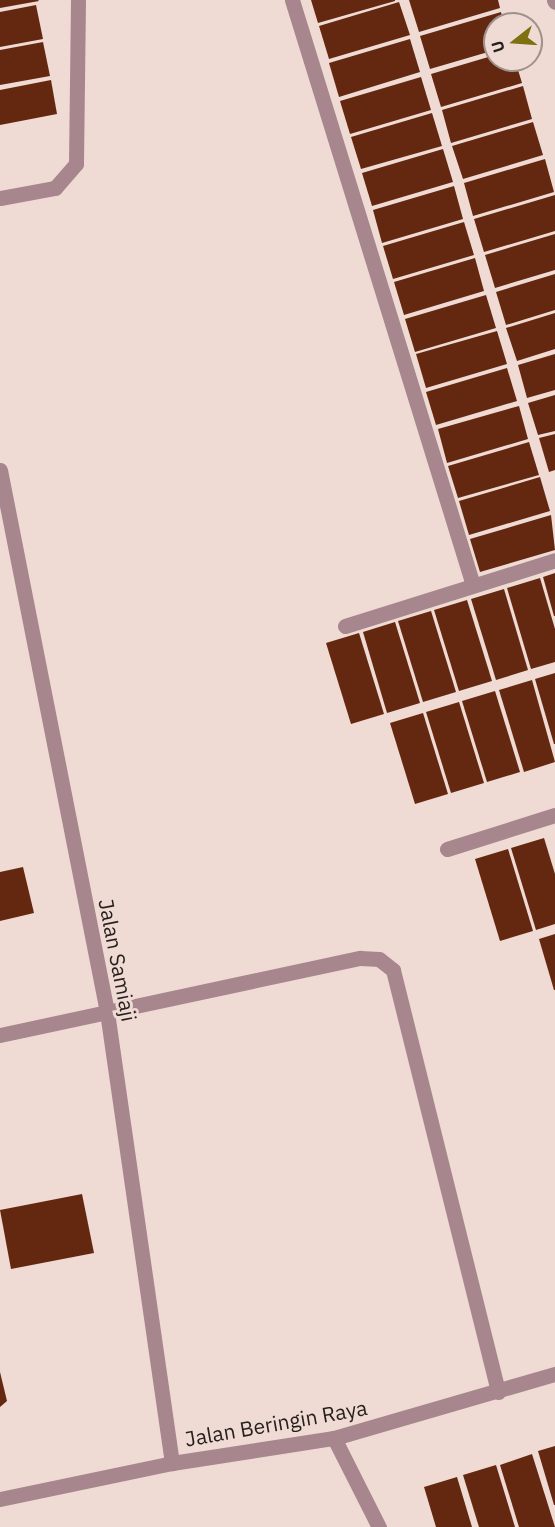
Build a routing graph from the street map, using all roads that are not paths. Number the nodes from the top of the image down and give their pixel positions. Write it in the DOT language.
graph roads {
  1 [pos="78,0"];
  2 [pos="292,0"];
  3 [pos="0,198"];
  4 [pos="0,470"];
  5 [pos="555,560"];
  6 [pos="473,585"];
  7 [pos="345,626"];
  8 [pos="555,815"];
  9 [pos="447,849"];
  10 [pos="107,1012"];
  11 [pos="0,1035"];
  12 [pos="555,1374"];
  13 [pos="498,1392"];
  14 [pos="334,1438"];
  15 [pos="172,1463"];
  16 [pos="0,1499"];
  17 [pos="379,1527"];
  1 -- 3 [label="street"];
  2 -- 6 [label="street"];
  4 -- 10 [label="street, Jalan Samiaji"];
  5 -- 6 [label="street"];
  6 -- 7 [label="street"];
  8 -- 9 [label="street"];
  10 -- 11 [label="street"];
  10 -- 13 [label="street"];
  10 -- 15 [label="street, Jalan Samiaji"];
  12 -- 13 [label="street, Jalan Beringin Raya"];
  13 -- 14 [label="street, Jalan Beringin Raya"];
  14 -- 15 [label="street, Jalan Beringin Raya"];
  14 -- 17 [label="street"];
  15 -- 16 [label="street, Jalan Beringin Raya"];
}
